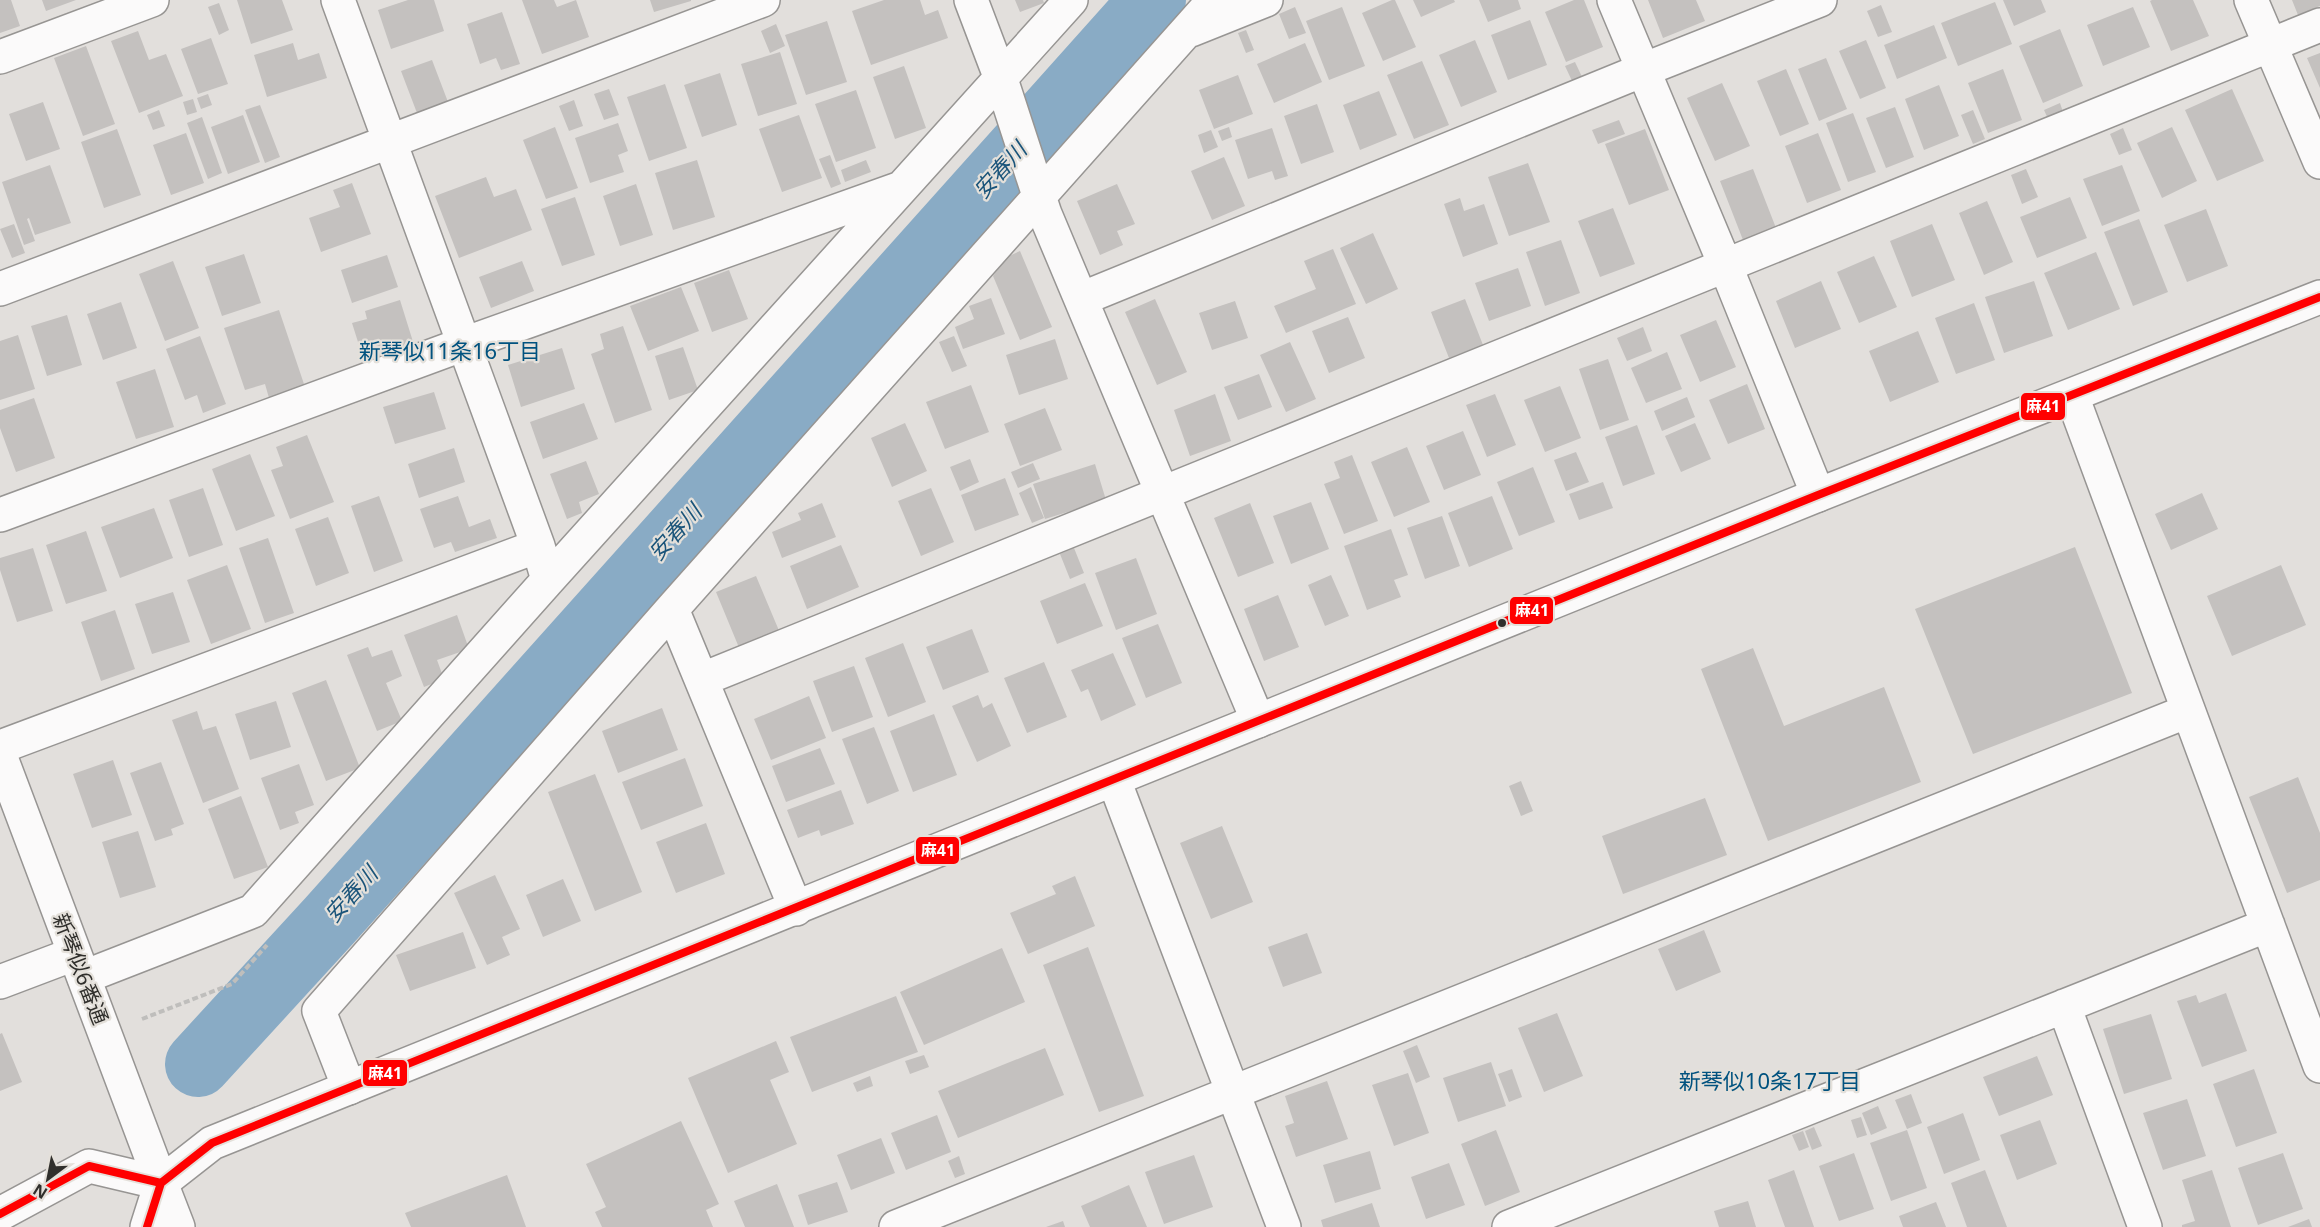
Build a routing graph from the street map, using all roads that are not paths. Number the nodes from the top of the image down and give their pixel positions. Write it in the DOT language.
graph roads {
  1 [pos="152,0"];
  2 [pos="338,0"];
  3 [pos="763,0"];
  4 [pos="971,0"];
  5 [pos="1071,0"];
  6 [pos="1214,0"];
  7 [pos="1266,0"];
  8 [pos="1614,0"];
  9 [pos="1821,0"];
  10 [pos="2251,0"];
  11 [pos="2320,25"];
  12 [pos="1184,33"];
  13 [pos="2270,45"];
  14 [pos="0,57"];
  15 [pos="1643,70"];
  16 [pos="1001,79"];
  17 [pos="390,142"];
  18 [pos="2320,162"];
  19 [pos="1036,185"];
  20 [pos="903,187"];
  21 [pos="1726,267"];
  22 [pos="0,289"];
  23 [pos="2320,297"];
  24 [pos="1081,299"];
  25 [pos="464,344"];
  26 [pos="2072,396"];
  27 [pos="1162,493"];
  28 [pos="1818,495"];
  29 [pos="0,515"];
  30 [pos="538,546"];
  31 [pos="548,580"];
  32 [pos="672,609"];
  33 [pos="703,679"];
  34 [pos="2188,711"];
  35 [pos="1258,721"];
  36 [pos="0,747"];
  37 [pos="0,755"];
  38 [pos="1114,780"];
  39 [pos="796,909"];
  40 [pos="2268,925"];
  41 [pos="79,966"];
  42 [pos="0,982"];
  43 [pos="2064,1006"];
  44 [pos="2320,1066"];
  45 [pos="349,1088"];
  46 [pos="1233,1092"];
  47 [pos="161,1183"];
  48 [pos="0,1214"];
  49 [pos="2142,1226"];
  50 [pos="147,1227"];
  51 [pos="178,1227"];
  52 [pos="896,1227"];
  53 [pos="1284,1227"];
  54 [pos="1509,1227"];
  1 -- 14 [label="street"];
  2 -- 17 [label="street"];
  3 -- 17 [label="street"];
  4 -- 16 [label="street"];
  5 -- 16 [label="street"];
  6 -- 12 [label="street"];
  7 -- 12 [label="street"];
  8 -- 15 [label="street"];
  9 -- 15 [label="street"];
  10 -- 13 [label="street"];
  11 -- 13 [label="street"];
  12 -- 19 [label="street"];
  13 -- 18 [label="street"];
  13 -- 21 [label="street"];
  15 -- 21 [label="street"];
  15 -- 24 [label="street"];
  16 -- 19 [label="street"];
  16 -- 20 [label="street"];
  17 -- 22 [label="street"];
  17 -- 25 [label="street"];
  19 -- 24 [label="street"];
  19 -- 32 [label="street"];
  20 -- 25 [label="street"];
  20 -- 31 [label="street"];
  21 -- 27 [label="street"];
  21 -- 28 [label="street"];
  23 -- 26 [label="street"];
  24 -- 27 [label="street"];
  25 -- 29 [label="street"];
  25 -- 30 [label="street"];
  26 -- 28 [label="street"];
  26 -- 34 [label="street"];
  27 -- 33 [label="street"];
  27 -- 35 [label="street"];
  28 -- 35 [label="street"];
  30 -- 31 [label="street"];
  30 -- 36 [label="street"];
  31 -- 41 [label="street"];
  32 -- 33 [label="street"];
  32 -- 45 [label="street"];
  33 -- 39 [label="street"];
  34 -- 40 [label="street"];
  34 -- 46 [label="street"];
  35 -- 38 [label="street"];
  37 -- 41 [label="street, 新琴似6番通"];
  38 -- 39 [label="street"];
  38 -- 46 [label="street"];
  39 -- 45 [label="street"];
  40 -- 43 [label="street"];
  40 -- 44 [label="street"];
  41 -- 42 [label="street"];
  41 -- 47 [label="street, 新琴似6番通"];
  43 -- 49 [label="street"];
  43 -- 54 [label="street"];
  45 -- 47 [label="street"];
  46 -- 52 [label="street"];
  46 -- 53 [label="street"];
  47 -- 48 [label="street"];
  47 -- 50 [label="street"];
  47 -- 51 [label="street, 新琴似6番通"];
}
